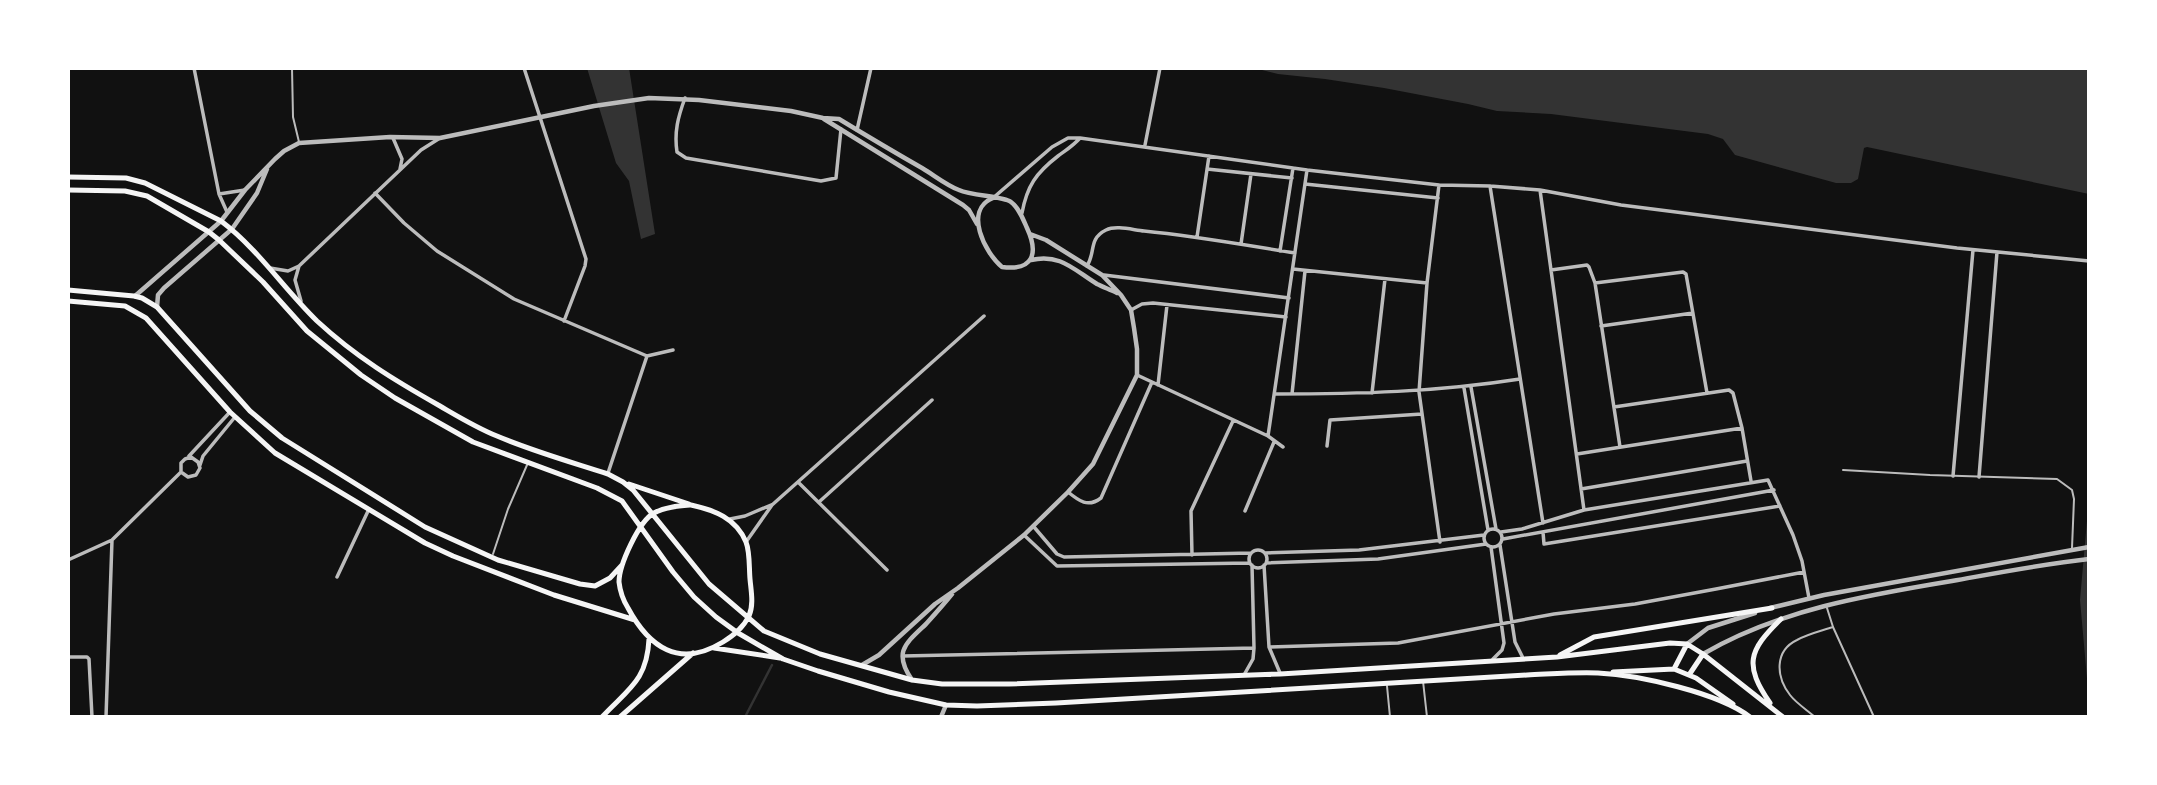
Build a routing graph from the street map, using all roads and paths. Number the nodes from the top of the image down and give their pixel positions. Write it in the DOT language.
graph roads {
  1 [pos="194,68"];
  2 [pos="292,68"];
  3 [pos="524,68"];
  4 [pos="871,68"];
  5 [pos="1160,68"];
  6 [pos="684,99"];
  7 [pos="538,118"];
  8 [pos="823,118"];
  9 [pos="841,129"];
  10 [pos="857,130"];
  11 [pos="393,138"];
  12 [pos="440,138"];
  13 [pos="1080,138"];
  14 [pos="299,143"];
  15 [pos="1145,146"];
  16 [pos="1209,156"];
  17 [pos="269,165"];
  18 [pos="1293,168"];
  19 [pos="1207,169"];
  20 [pos="1307,170"];
  21 [pos="400,171"];
  22 [pos="1251,174"];
  23 [pos="68,177"];
  24 [pos="1292,178"];
  25 [pos="1305,184"];
  26 [pos="1439,185"];
  27 [pos="1490,186"];
  28 [pos="68,190"];
  29 [pos="245,190"];
  30 [pos="1540,190"];
  31 [pos="375,193"];
  32 [pos="219,194"];
  33 [pos="993,198"];
  34 [pos="1438,198"];
  35 [pos="228,214"];
  36 [pos="1021,214"];
  37 [pos="221,221"];
  38 [pos="978,225"];
  39 [pos="232,229"];
  40 [pos="209,232"];
  41 [pos="1030,234"];
  42 [pos="1197,237"];
  43 [pos="219,240"];
  44 [pos="1241,244"];
  45 [pos="1973,250"];
  46 [pos="1280,251"];
  47 [pos="1997,252"];
  48 [pos="1295,253"];
  49 [pos="1031,260"];
  50 [pos="2089,261"];
  51 [pos="1087,266"];
  52 [pos="299,267"];
  53 [pos="270,268"];
  54 [pos="1293,269"];
  55 [pos="1305,270"];
  56 [pos="1551,271"];
  57 [pos="1102,275"];
  58 [pos="1385,279"];
  59 [pos="1427,283"];
  60 [pos="1595,283"];
  61 [pos="68,290"];
  62 [pos="1121,295"];
  63 [pos="134,296"];
  64 [pos="1289,298"];
  65 [pos="68,300"];
  66 [pos="302,304"];
  67 [pos="1167,304"];
  68 [pos="157,306"];
  69 [pos="1131,310"];
  70 [pos="1693,313"];
  71 [pos="984,316"];
  72 [pos="1286,317"];
  73 [pos="564,321"];
  74 [pos="1601,326"];
  75 [pos="673,350"];
  76 [pos="647,355"];
  77 [pos="1137,375"];
  78 [pos="1520,379"];
  79 [pos="1152,382"];
  80 [pos="1158,385"];
  81 [pos="1471,387"];
  82 [pos="1464,388"];
  83 [pos="1419,392"];
  84 [pos="1372,393"];
  85 [pos="1707,393"];
  86 [pos="1274,394"];
  87 [pos="1292,394"];
  88 [pos="932,400"];
  89 [pos="1614,407"];
  90 [pos="233,414"];
  91 [pos="1422,414"];
  92 [pos="1233,421"];
  93 [pos="1742,428"];
  94 [pos="1268,436"];
  95 [pos="1274,441"];
  96 [pos="1327,446"];
  97 [pos="1283,447"];
  98 [pos="1620,447"];
  99 [pos="1577,454"];
  100 [pos="188,458"];
  101 [pos="1747,461"];
  102 [pos="527,464"];
  103 [pos="200,465"];
  104 [pos="1843,470"];
  105 [pos="181,472"];
  106 [pos="608,474"];
  107 [pos="1953,476"];
  108 [pos="1979,477"];
  109 [pos="1751,481"];
  110 [pos="623,482"];
  111 [pos="799,482"];
  112 [pos="1581,489"];
  113 [pos="1774,490"];
  114 [pos="1068,492"];
  115 [pos="819,502"];
  116 [pos="691,505"];
  117 [pos="772,505"];
  118 [pos="1780,506"];
  119 [pos="369,509"];
  120 [pos="1584,510"];
  121 [pos="1245,511"];
  122 [pos="653,513"];
  123 [pos="730,519"];
  124 [pos="1542,523"];
  125 [pos="1034,527"];
  126 [pos="641,528"];
  127 [pos="1496,529"];
  128 [pos="1488,530"];
  129 [pos="1501,532"];
  130 [pos="1542,532"];
  131 [pos="1024,535"];
  132 [pos="1484,535"];
  133 [pos="1503,539"];
  134 [pos="112,540"];
  135 [pos="746,542"];
  136 [pos="1440,542"];
  137 [pos="1486,544"];
  138 [pos="1500,545"];
  139 [pos="1491,547"];
  140 [pos="2089,547"];
  141 [pos="2074,549"];
  142 [pos="1251,553"];
  143 [pos="1265,553"];
  144 [pos="1192,555"];
  145 [pos="492,558"];
  146 [pos="2089,559"];
  147 [pos="68,560"];
  148 [pos="1251,564"];
  149 [pos="1265,564"];
  150 [pos="622,565"];
  151 [pos="887,570"];
  152 [pos="1804,572"];
  153 [pos="337,577"];
  154 [pos="958,588"];
  155 [pos="1809,598"];
  156 [pos="1826,605"];
  157 [pos="1772,608"];
  158 [pos="749,616"];
  159 [pos="1781,619"];
  160 [pos="635,620"];
  161 [pos="1512,623"];
  162 [pos="1502,625"];
  163 [pos="1833,627"];
  164 [pos="737,633"];
  165 [pos="649,639"];
  166 [pos="1687,645"];
  167 [pos="1269,647"];
  168 [pos="713,648"];
  169 [pos="1254,648"];
  170 [pos="693,653"];
  171 [pos="1703,654"];
  172 [pos="902,656"];
  173 [pos="68,657"];
  174 [pos="1523,657"];
  175 [pos="1557,657"];
  176 [pos="783,659"];
  177 [pos="1491,661"];
  178 [pos="862,666"];
  179 [pos="1674,669"];
  180 [pos="1599,673"];
  181 [pos="1280,674"];
  182 [pos="1244,675"];
  183 [pos="1689,675"];
  184 [pos="912,680"];
  185 [pos="1423,680"];
  186 [pos="1386,683"];
  187 [pos="946,705"];
  188 [pos="1738,708"];
  189 [pos="1773,708"];
  190 [pos="92,717"];
  191 [pos="106,717"];
  192 [pos="602,717"];
  193 [pos="620,717"];
  194 [pos="941,717"];
  195 [pos="1390,717"];
  196 [pos="1427,717"];
  197 [pos="1750,717"];
  198 [pos="1783,717"];
  199 [pos="1815,717"];
  200 [pos="1874,717"];
  1 -- 32 [label="street"];
  2 -- 14 [label="lane"];
  3 -- 7 [label="street"];
  4 -- 10 [label="street"];
  5 -- 15 [label="street"];
  6 -- 7 [label="street"];
  6 -- 8 [label="street"];
  6 -- 9 [label="street"];
  7 -- 12 [label="street"];
  7 -- 73 [label="street"];
  8 -- 9 [label="street"];
  8 -- 10 [label="street"];
  9 -- 38 [label="street"];
  10 -- 33 [label="street"];
  11 -- 12 [label="street"];
  11 -- 14 [label="street"];
  11 -- 21 [label="street"];
  12 -- 21 [label="street"];
  13 -- 15 [label="street"];
  13 -- 33 [label="street"];
  13 -- 36 [label="street"];
  14 -- 17 [label="street"];
  15 -- 16 [label="street"];
  16 -- 18 [label="street"];
  16 -- 19 [label="street"];
  17 -- 29 [label="street"];
  17 -- 39 [label="street"];
  18 -- 20 [label="street"];
  18 -- 24 [label="street"];
  19 -- 22 [label="street"];
  19 -- 42 [label="street"];
  20 -- 25 [label="street"];
  20 -- 26 [label="street"];
  21 -- 31 [label="street"];
  22 -- 24 [label="street"];
  22 -- 44 [label="street"];
  23 -- 37 [label="main road"];
  24 -- 46 [label="street"];
  25 -- 34 [label="street"];
  25 -- 48 [label="street"];
  26 -- 27 [label="street"];
  26 -- 34 [label="street"];
  27 -- 30 [label="street"];
  27 -- 78 [label="street"];
  28 -- 40 [label="main road"];
  29 -- 32 [label="street"];
  29 -- 35 [label="street"];
  30 -- 45 [label="street"];
  30 -- 56 [label="street"];
  31 -- 52 [label="street"];
  31 -- 73 [label="street"];
  32 -- 35 [label="street"];
  33 -- 36 [label="street"];
  33 -- 38 [label="street"];
  34 -- 59 [label="street"];
  35 -- 37 [label="street"];
  36 -- 41 [label="street"];
  37 -- 39 [label="main road"];
  37 -- 40 [label="street"];
  38 -- 49 [label="street"];
  39 -- 43 [label="street"];
  39 -- 53 [label="main road"];
  40 -- 43 [label="main road"];
  40 -- 63 [label="street"];
  41 -- 49 [label="street"];
  41 -- 51 [label="street"];
  42 -- 44 [label="street"];
  42 -- 51 [label="street"];
  43 -- 68 [label="street"];
  43 -- 102 [label="main road"];
  44 -- 46 [label="street"];
  45 -- 47 [label="street"];
  45 -- 107 [label="street"];
  46 -- 48 [label="street"];
  47 -- 50 [label="street"];
  47 -- 108 [label="street"];
  48 -- 54 [label="street"];
  49 -- 62 [label="street"];
  51 -- 57 [label="street"];
  52 -- 53 [label="street"];
  52 -- 66 [label="street"];
  53 -- 66 [label="main road"];
  54 -- 55 [label="street"];
  54 -- 64 [label="street"];
  55 -- 58 [label="street"];
  55 -- 87 [label="street"];
  56 -- 60 [label="street"];
  56 -- 99 [label="street"];
  57 -- 62 [label="street"];
  57 -- 64 [label="street"];
  58 -- 59 [label="street"];
  58 -- 84 [label="street"];
  59 -- 83 [label="street"];
  60 -- 70 [label="street"];
  60 -- 74 [label="street"];
  61 -- 63 [label="main road"];
  62 -- 69 [label="street"];
  63 -- 68 [label="main road"];
  64 -- 72 [label="street"];
  65 -- 90 [label="main road"];
  66 -- 106 [label="main road"];
  67 -- 69 [label="street"];
  67 -- 72 [label="street"];
  67 -- 80 [label="street"];
  68 -- 145 [label="main road"];
  69 -- 77 [label="street"];
  70 -- 74 [label="street"];
  70 -- 85 [label="street"];
  71 -- 111 [label="street"];
  72 -- 86 [label="street"];
  73 -- 76 [label="street"];
  74 -- 89 [label="street"];
  75 -- 76 [label="street"];
  76 -- 106 [label="street"];
  77 -- 79 [label="street"];
  77 -- 114 [label="street"];
  78 -- 81 [label="street"];
  78 -- 124 [label="street"];
  79 -- 80 [label="street"];
  79 -- 114 [label="street"];
  80 -- 92 [label="street"];
  81 -- 82 [label="street"];
  81 -- 127 [label="street"];
  82 -- 83 [label="street"];
  82 -- 128 [label="street"];
  83 -- 84 [label="street"];
  83 -- 91 [label="street"];
  84 -- 87 [label="street"];
  85 -- 89 [label="street"];
  85 -- 93 [label="street"];
  86 -- 87 [label="street"];
  86 -- 94 [label="street"];
  88 -- 115 [label="street"];
  89 -- 98 [label="street"];
  90 -- 100 [label="street"];
  90 -- 103 [label="street"];
  90 -- 119 [label="main road"];
  91 -- 96 [label="street"];
  91 -- 136 [label="street"];
  92 -- 94 [label="street"];
  92 -- 144 [label="street"];
  93 -- 98 [label="street"];
  93 -- 101 [label="street"];
  94 -- 95 [label="street"];
  95 -- 97 [label="street"];
  95 -- 121 [label="street"];
  98 -- 99 [label="street"];
  99 -- 112 [label="street"];
  100 -- 103 [label="street"];
  100 -- 105 [label="street"];
  101 -- 109 [label="street"];
  101 -- 112 [label="street"];
  102 -- 126 [label="main road"];
  102 -- 145 [label="lane"];
  103 -- 105 [label="street"];
  104 -- 107 [label="lane"];
  105 -- 134 [label="street"];
  106 -- 110 [label="main road"];
  107 -- 108 [label="lane"];
  108 -- 141 [label="lane"];
  109 -- 113 [label="street"];
  109 -- 120 [label="street"];
  110 -- 116 [label="main road"];
  110 -- 122 [label="main road"];
  111 -- 115 [label="street"];
  111 -- 117 [label="street"];
  112 -- 120 [label="street"];
  113 -- 118 [label="street"];
  113 -- 130 [label="street"];
  114 -- 125 [label="street"];
  115 -- 151 [label="street"];
  116 -- 122 [label="main road"];
  116 -- 123 [label="main road"];
  117 -- 123 [label="street"];
  117 -- 135 [label="street"];
  118 -- 130 [label="street"];
  118 -- 152 [label="street"];
  119 -- 153 [label="street"];
  119 -- 160 [label="main road"];
  120 -- 124 [label="street"];
  122 -- 126 [label="main road"];
  122 -- 158 [label="main road"];
  123 -- 135 [label="main road"];
  124 -- 129 [label="street"];
  125 -- 131 [label="street"];
  125 -- 144 [label="street"];
  126 -- 150 [label="main road"];
  126 -- 164 [label="main road"];
  127 -- 128 [label="street"];
  127 -- 129 [label="street"];
  128 -- 132 [label="street"];
  129 -- 133 [label="street"];
  130 -- 133 [label="street"];
  131 -- 148 [label="street"];
  131 -- 154 [label="street"];
  132 -- 136 [label="street"];
  132 -- 137 [label="street"];
  133 -- 138 [label="street"];
  134 -- 147 [label="street"];
  134 -- 191 [label="street"];
  135 -- 158 [label="main road"];
  136 -- 143 [label="street"];
  137 -- 139 [label="street"];
  137 -- 149 [label="street"];
  138 -- 139 [label="street"];
  138 -- 161 [label="street"];
  139 -- 162 [label="street"];
  140 -- 141 [label="street"];
  141 -- 155 [label="street"];
  142 -- 143 [label="street"];
  142 -- 144 [label="street"];
  142 -- 148 [label="street"];
  143 -- 149 [label="street"];
  145 -- 150 [label="main road"];
  146 -- 156 [label="street"];
  148 -- 149 [label="street"];
  148 -- 169 [label="street"];
  149 -- 167 [label="street"];
  150 -- 160 [label="main road"];
  152 -- 155 [label="street"];
  152 -- 161 [label="street"];
  154 -- 172 [label="street"];
  154 -- 178 [label="street"];
  155 -- 157 [label="street"];
  156 -- 159 [label="street"];
  156 -- 163 [label="lane"];
  157 -- 166 [label="street"];
  157 -- 175 [label="main road"];
  158 -- 164 [label="main road"];
  158 -- 178 [label="main road"];
  159 -- 171 [label="street"];
  159 -- 189 [label="main road"];
  160 -- 165 [label="main road"];
  161 -- 162 [label="street"];
  161 -- 174 [label="street"];
  162 -- 167 [label="street"];
  162 -- 177 [label="street"];
  163 -- 199 [label="lane"];
  163 -- 200 [label="lane"];
  164 -- 168 [label="main road"];
  164 -- 176 [label="main road"];
  165 -- 170 [label="main road"];
  165 -- 192 [label="main road"];
  166 -- 171 [label="main road"];
  166 -- 175 [label="main road"];
  166 -- 179 [label="main road"];
  167 -- 181 [label="street"];
  168 -- 170 [label="main road"];
  168 -- 176 [label="main road"];
  169 -- 172 [label="street"];
  169 -- 182 [label="street"];
  170 -- 193 [label="main road"];
  171 -- 183 [label="main road"];
  171 -- 189 [label="main road"];
  172 -- 184 [label="street"];
  173 -- 190 [label="street"];
  174 -- 175 [label="main road"];
  174 -- 177 [label="main road"];
  176 -- 187 [label="main road"];
  177 -- 181 [label="main road"];
  178 -- 184 [label="main road"];
  179 -- 180 [label="main road"];
  179 -- 183 [label="main road"];
  180 -- 185 [label="main road"];
  180 -- 188 [label="main road"];
  181 -- 182 [label="main road"];
  182 -- 184 [label="main road"];
  183 -- 188 [label="main road"];
  185 -- 186 [label="main road"];
  185 -- 196 [label="lane"];
  186 -- 187 [label="main road"];
  186 -- 195 [label="lane"];
  187 -- 194 [label="street"];
  188 -- 197 [label="main road"];
  189 -- 198 [label="main road"];
}
